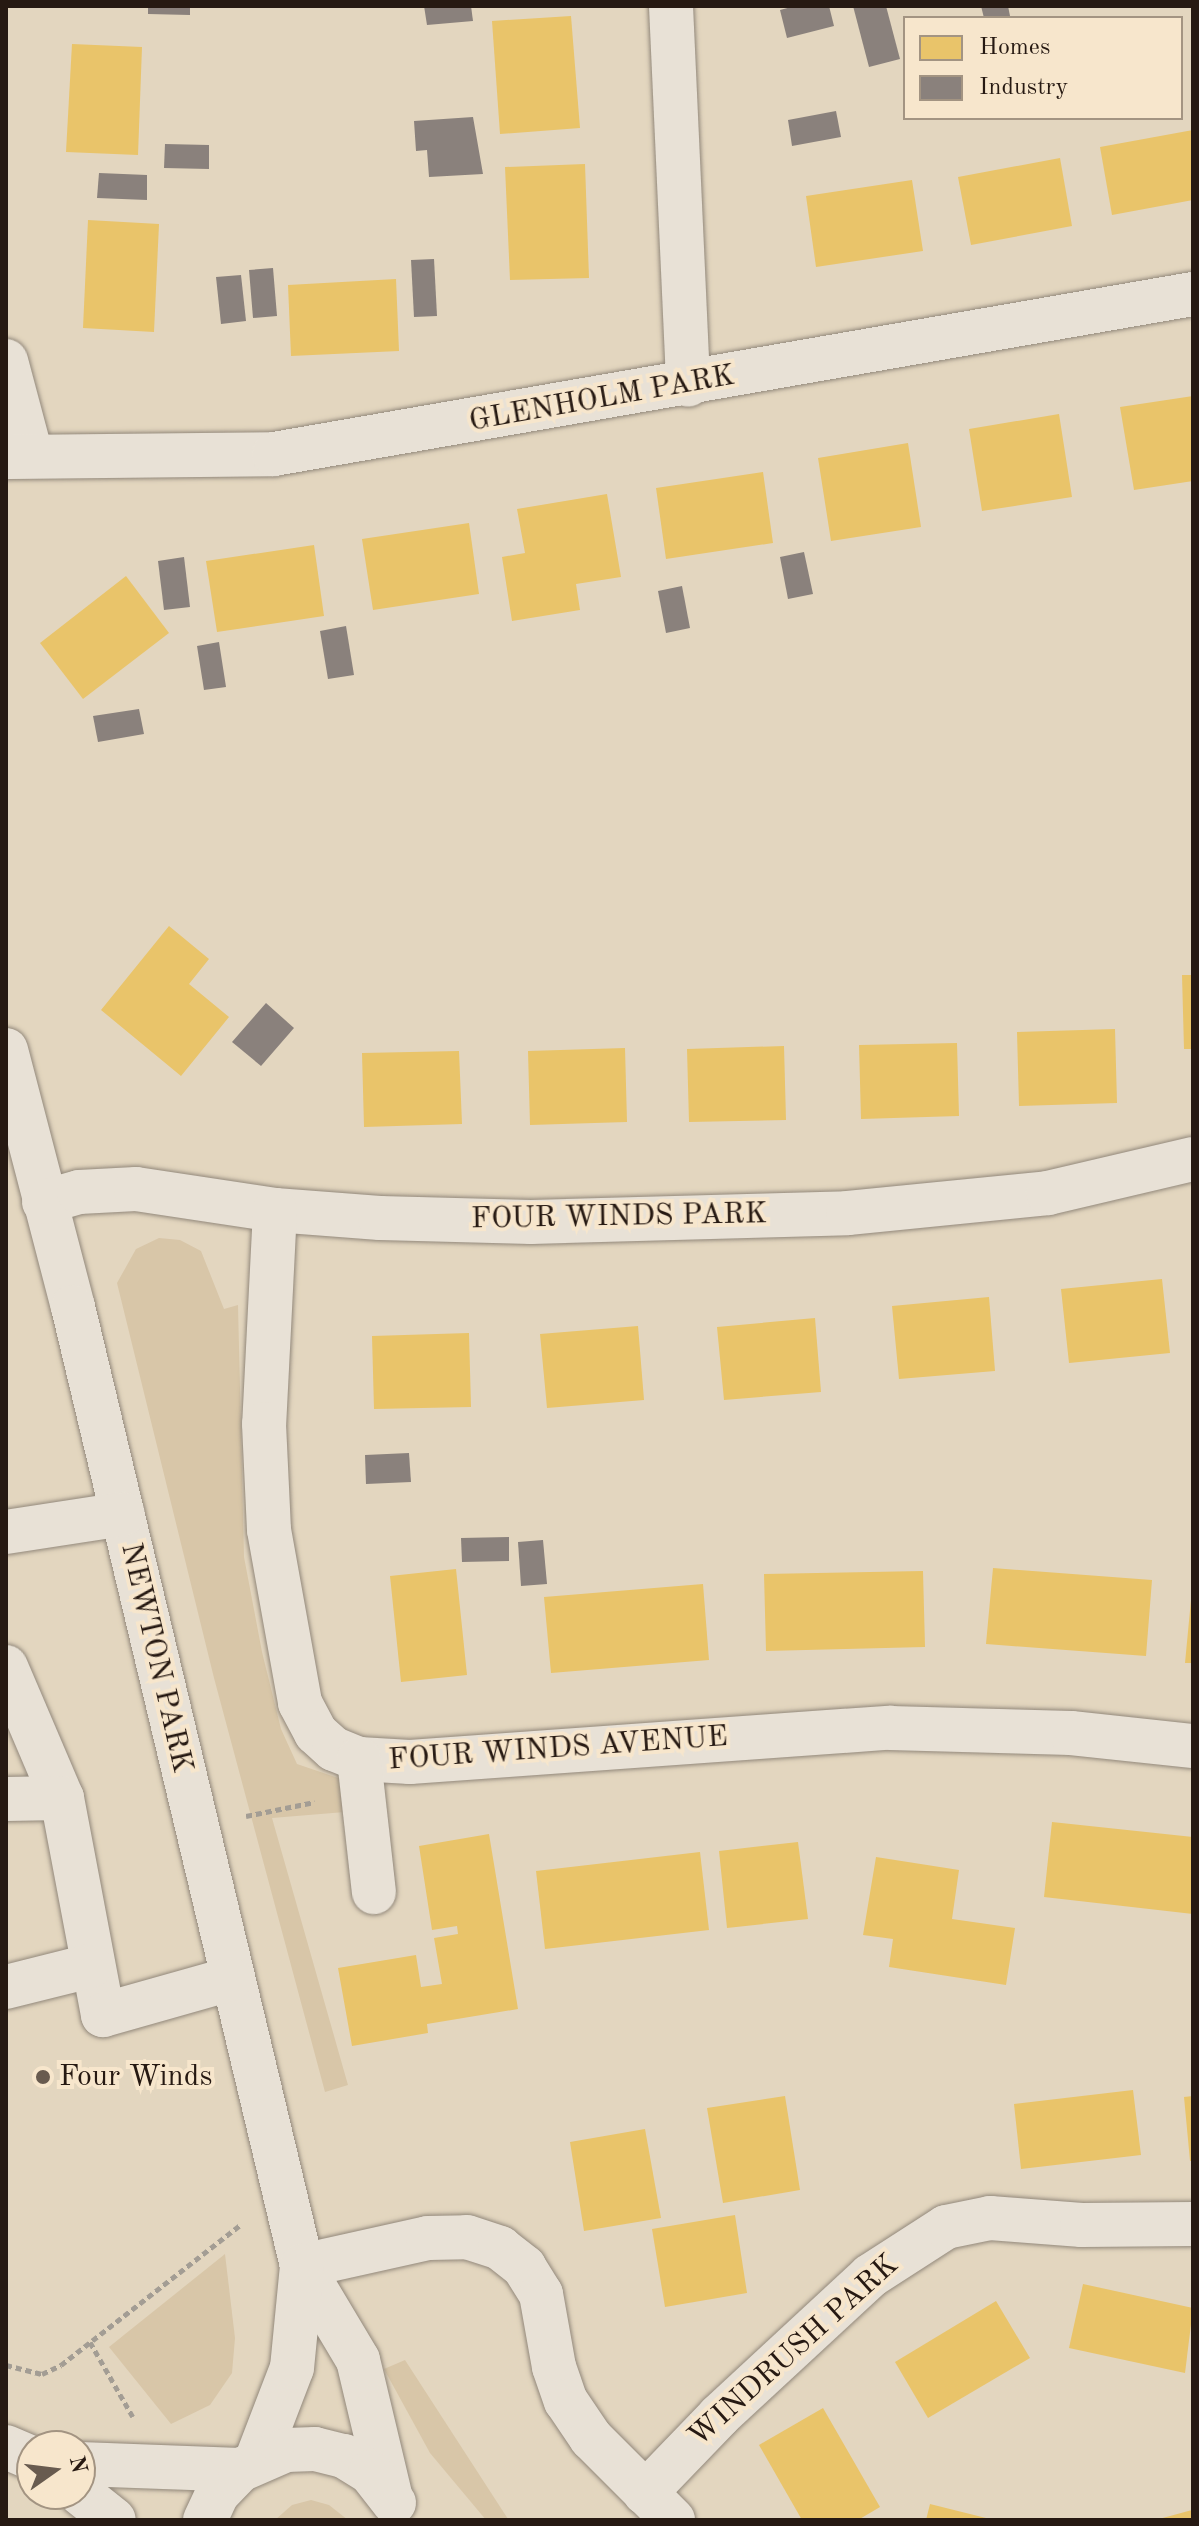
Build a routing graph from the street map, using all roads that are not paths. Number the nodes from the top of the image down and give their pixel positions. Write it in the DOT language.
graph roads {
  1 [pos="671,6"];
  2 [pos="1193,294"];
  3 [pos="6,361"];
  4 [pos="688,385"];
  5 [pos="18,456"];
  6 [pos="6,1050"];
  7 [pos="1193,1159"];
  8 [pos="44,1202"];
  9 [pos="275,1210"];
  10 [pos="123,1514"];
  11 [pos="6,1532"];
  12 [pos="6,1667"];
  13 [pos="1193,1746"];
  14 [pos="359,1759"];
  15 [pos="62,1798"];
  16 [pos="6,1799"];
  17 [pos="374,1892"];
  18 [pos="90,1966"];
  19 [pos="230,1979"];
  20 [pos="6,1987"];
  21 [pos="1193,2224"];
  22 [pos="302,2266"];
  23 [pos="96,2464"];
  24 [pos="249,2464"];
  25 [pos="96,2506"];
  26 [pos="659,2506"];
  27 [pos="396,2507"];
  28 [pos="114,2520"];
  29 [pos="205,2520"];
  1 -- 4 [label="street"];
  2 -- 4 [label="street, GLENHOLM PARK"];
  3 -- 5 [label="street"];
  4 -- 5 [label="street, GLENHOLM PARK"];
  6 -- 8 [label="street, NEWTON PARK"];
  7 -- 9 [label="street, FOUR WINDS PARK"];
  8 -- 9 [label="street, FOUR WINDS PARK"];
  8 -- 10 [label="street, NEWTON PARK"];
  9 -- 14 [label="street, FOUR WINDS AVENUE"];
  10 -- 11 [label="street"];
  10 -- 19 [label="street, NEWTON PARK"];
  12 -- 15 [label="street"];
  13 -- 14 [label="street, FOUR WINDS AVENUE"];
  14 -- 17 [label="street"];
  15 -- 16 [label="street"];
  15 -- 18 [label="street"];
  18 -- 19 [label="street"];
  18 -- 20 [label="street"];
  19 -- 22 [label="street, NEWTON PARK"];
  21 -- 26 [label="street, WINDRUSH PARK"];
  22 -- 24 [label="street, NEWTON PARK"];
  22 -- 26 [label="street"];
  22 -- 27 [label="street, NEWTON PARK"];
  23 -- 24 [label="street"];
  24 -- 27 [label="street"];
  24 -- 29 [label="street, NEWTON PARK"];
  25 -- 28 [label="street"];
}
